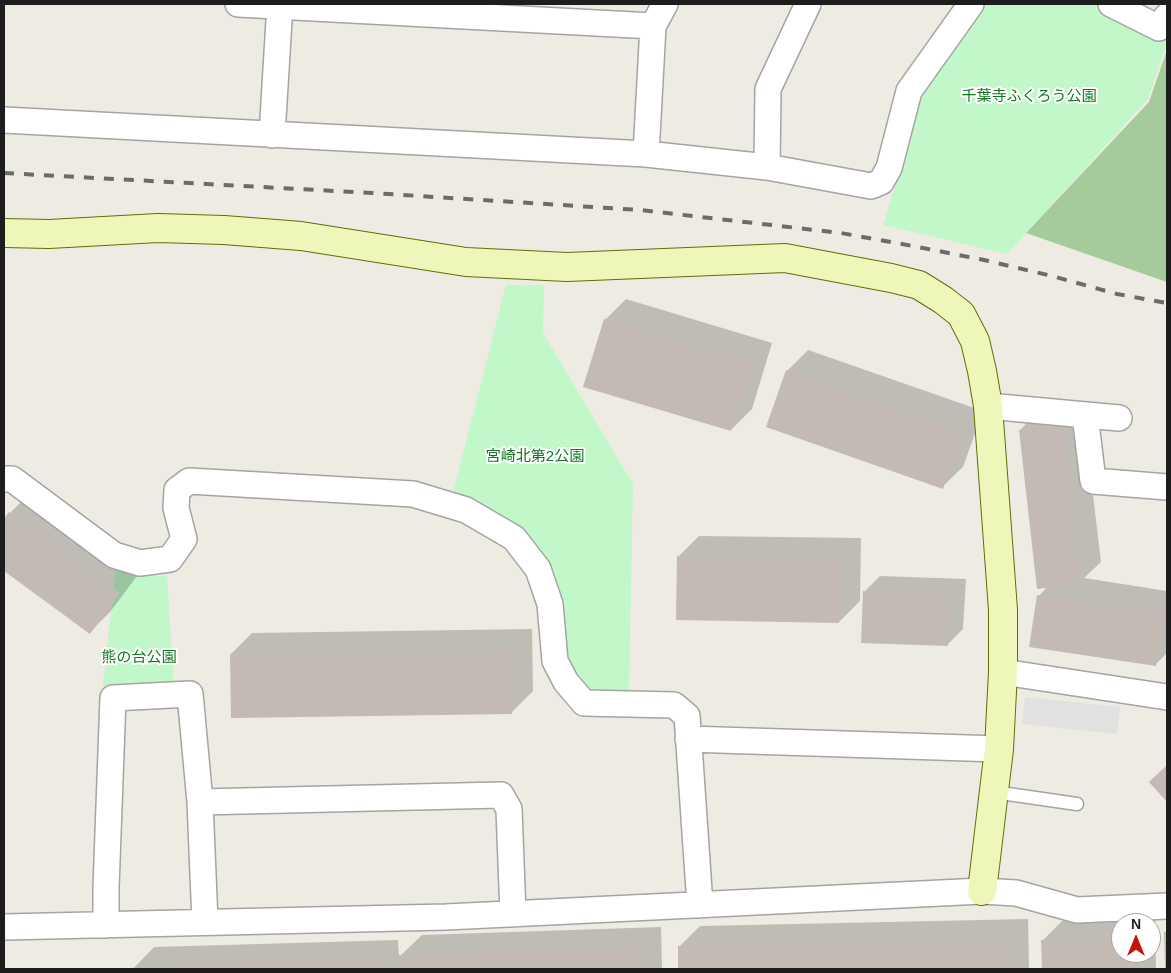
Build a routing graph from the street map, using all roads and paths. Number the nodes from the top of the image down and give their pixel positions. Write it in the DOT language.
graph roads {
  1 [pos="238,4"];
  2 [pos="665,4"];
  3 [pos="808,4"];
  4 [pos="971,4"];
  5 [pos="280,5"];
  6 [pos="1115,5"];
  7 [pos="1167,16"];
  8 [pos="653,26"];
  9 [pos="4,120"];
  10 [pos="272,135"];
  11 [pos="646,154"];
  12 [pos="767,167"];
  13 [pos="4,233"];
  14 [pos="988,406"];
  15 [pos="1085,415"];
  16 [pos="1119,418"];
  17 [pos="4,479"];
  18 [pos="1167,487"];
  19 [pos="1002,672"];
  20 [pos="1166,690"];
  21 [pos="688,739"];
  22 [pos="999,749"];
  23 [pos="994,792"];
  24 [pos="200,802"];
  25 [pos="1077,804"];
  26 [pos="982,890"];
  27 [pos="700,905"];
  28 [pos="1167,906"];
  29 [pos="513,914"];
  30 [pos="205,922"];
  31 [pos="106,924"];
  32 [pos="4,927"];
  1 -- 5 [label="street"];
  2 -- 8 [label="street"];
  3 -- 12 [label="street"];
  4 -- 12 [label="street"];
  5 -- 8 [label="street"];
  5 -- 10 [label="street"];
  6 -- 7 [label="street"];
  8 -- 11 [label="street"];
  9 -- 10 [label="street"];
  10 -- 11 [label="street"];
  11 -- 12 [label="street"];
  13 -- 14 [label="street"];
  14 -- 15 [label="street"];
  14 -- 19 [label="street"];
  15 -- 16 [label="street"];
  15 -- 18 [label="street"];
  17 -- 21 [label="street"];
  19 -- 20 [label="street"];
  19 -- 22 [label="street"];
  21 -- 22 [label="street"];
  21 -- 27 [label="street"];
  22 -- 23 [label="street"];
  23 -- 25 [label="lane"];
  23 -- 26 [label="street"];
  24 -- 29 [label="street"];
  24 -- 30 [label="street"];
  24 -- 31 [label="street"];
  26 -- 27 [label="street"];
  26 -- 28 [label="street"];
  27 -- 29 [label="street"];
  29 -- 30 [label="street"];
  30 -- 31 [label="street"];
  31 -- 32 [label="street"];
}
